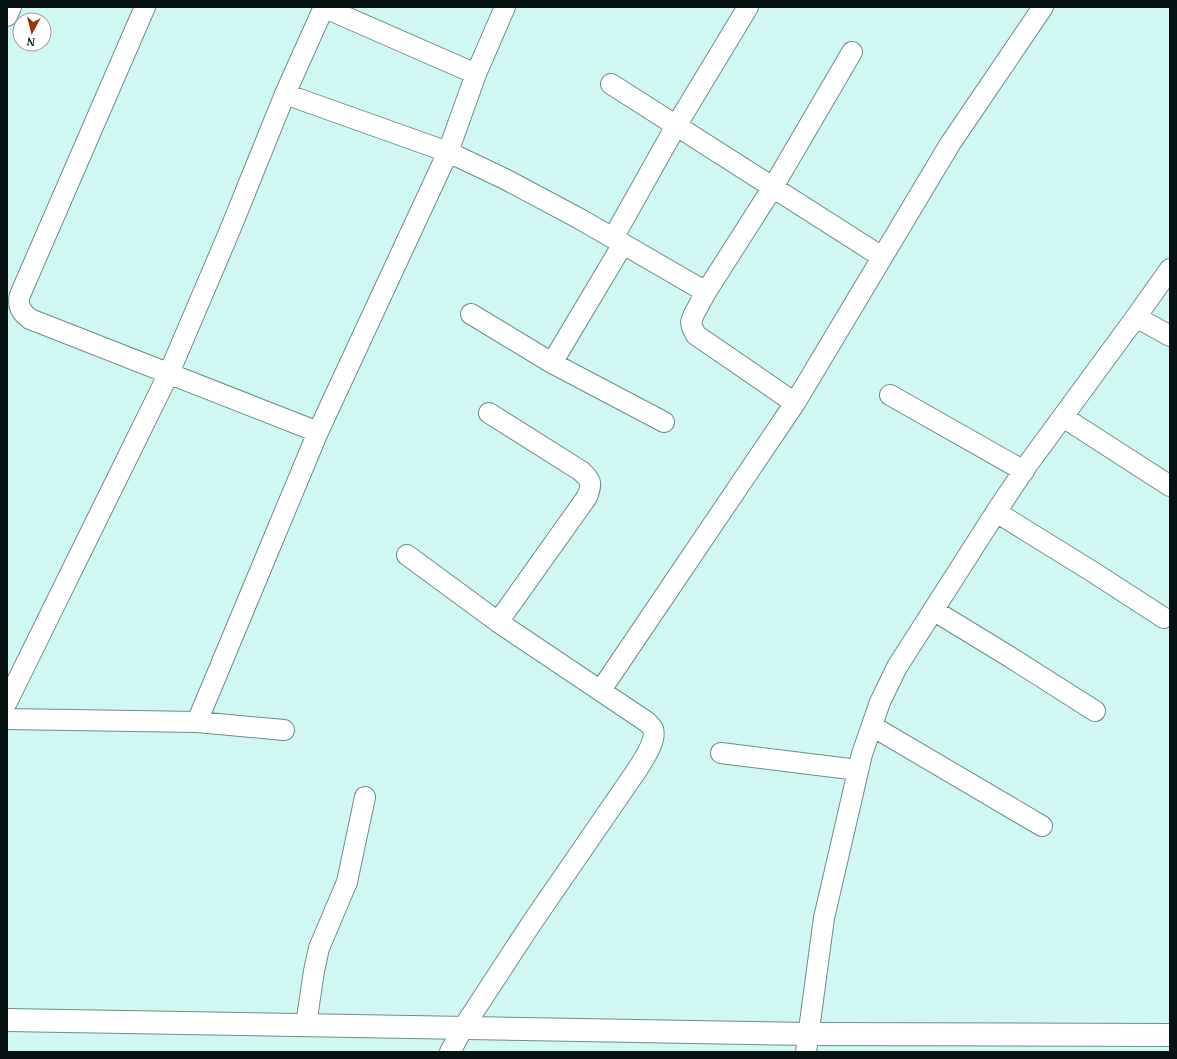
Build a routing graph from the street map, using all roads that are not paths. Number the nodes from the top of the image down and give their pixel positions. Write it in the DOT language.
graph roads {
  1 [pos="11,7"];
  2 [pos="145,7"];
  3 [pos="323,7"];
  4 [pos="505,7"];
  5 [pos="748,7"];
  6 [pos="1043,7"];
  7 [pos="7,16"];
  8 [pos="852,52"];
  9 [pos="476,74"];
  10 [pos="611,84"];
  11 [pos="285,94"];
  12 [pos="676,126"];
  13 [pos="448,152"];
  14 [pos="773,187"];
  15 [pos="618,241"];
  16 [pos="882,258"];
  17 [pos="1170,269"];
  18 [pos="706,292"];
  19 [pos="471,314"];
  20 [pos="1136,317"];
  21 [pos="1170,336"];
  22 [pos="552,363"];
  23 [pos="169,373"];
  24 [pos="890,395"];
  25 [pos="795,402"];
  26 [pos="489,413"];
  27 [pos="1063,418"];
  28 [pos="664,422"];
  29 [pos="318,432"];
  30 [pos="1024,470"];
  31 [pos="1170,486"];
  32 [pos="996,512"];
  33 [pos="407,554"];
  34 [pos="933,610"];
  35 [pos="1164,618"];
  36 [pos="498,622"];
  37 [pos="601,690"];
  38 [pos="7,702"];
  39 [pos="1095,711"];
  40 [pos="7,719"];
  41 [pos="197,722"];
  42 [pos="872,726"];
  43 [pos="284,730"];
  44 [pos="721,753"];
  45 [pos="858,770"];
  46 [pos="365,797"];
  47 [pos="1042,826"];
  48 [pos="7,1020"];
  49 [pos="306,1025"];
  50 [pos="463,1028"];
  51 [pos="1170,1035"];
  52 [pos="807,1043"];
  53 [pos="450,1052"];
  1 -- 7 [label="street"];
  2 -- 23 [label="street"];
  3 -- 9 [label="street"];
  3 -- 11 [label="street"];
  4 -- 9 [label="street"];
  5 -- 12 [label="street"];
  6 -- 16 [label="street"];
  8 -- 14 [label="street"];
  9 -- 13 [label="street"];
  10 -- 12 [label="street"];
  11 -- 13 [label="street"];
  11 -- 23 [label="street"];
  12 -- 14 [label="street"];
  12 -- 15 [label="street"];
  13 -- 15 [label="street"];
  13 -- 29 [label="street"];
  14 -- 16 [label="street"];
  14 -- 18 [label="street"];
  15 -- 18 [label="street"];
  15 -- 22 [label="street"];
  16 -- 25 [label="street"];
  17 -- 20 [label="street"];
  18 -- 25 [label="street"];
  19 -- 22 [label="street"];
  20 -- 21 [label="street"];
  20 -- 27 [label="street"];
  22 -- 28 [label="street"];
  23 -- 29 [label="street"];
  23 -- 38 [label="street"];
  24 -- 30 [label="street"];
  25 -- 37 [label="street"];
  26 -- 36 [label="street"];
  27 -- 30 [label="street"];
  27 -- 31 [label="street"];
  29 -- 41 [label="street"];
  30 -- 32 [label="street"];
  32 -- 34 [label="street"];
  32 -- 35 [label="street"];
  33 -- 36 [label="street"];
  34 -- 39 [label="street"];
  34 -- 42 [label="street"];
  36 -- 37 [label="street"];
  37 -- 50 [label="street"];
  40 -- 41 [label="street"];
  41 -- 43 [label="street"];
  42 -- 45 [label="street"];
  42 -- 47 [label="street"];
  44 -- 45 [label="street"];
  45 -- 52 [label="street"];
  46 -- 49 [label="street"];
  48 -- 49 [label="main road"];
  49 -- 50 [label="main road"];
  50 -- 52 [label="main road"];
  50 -- 53 [label="street"];
  51 -- 52 [label="main road"];
}
